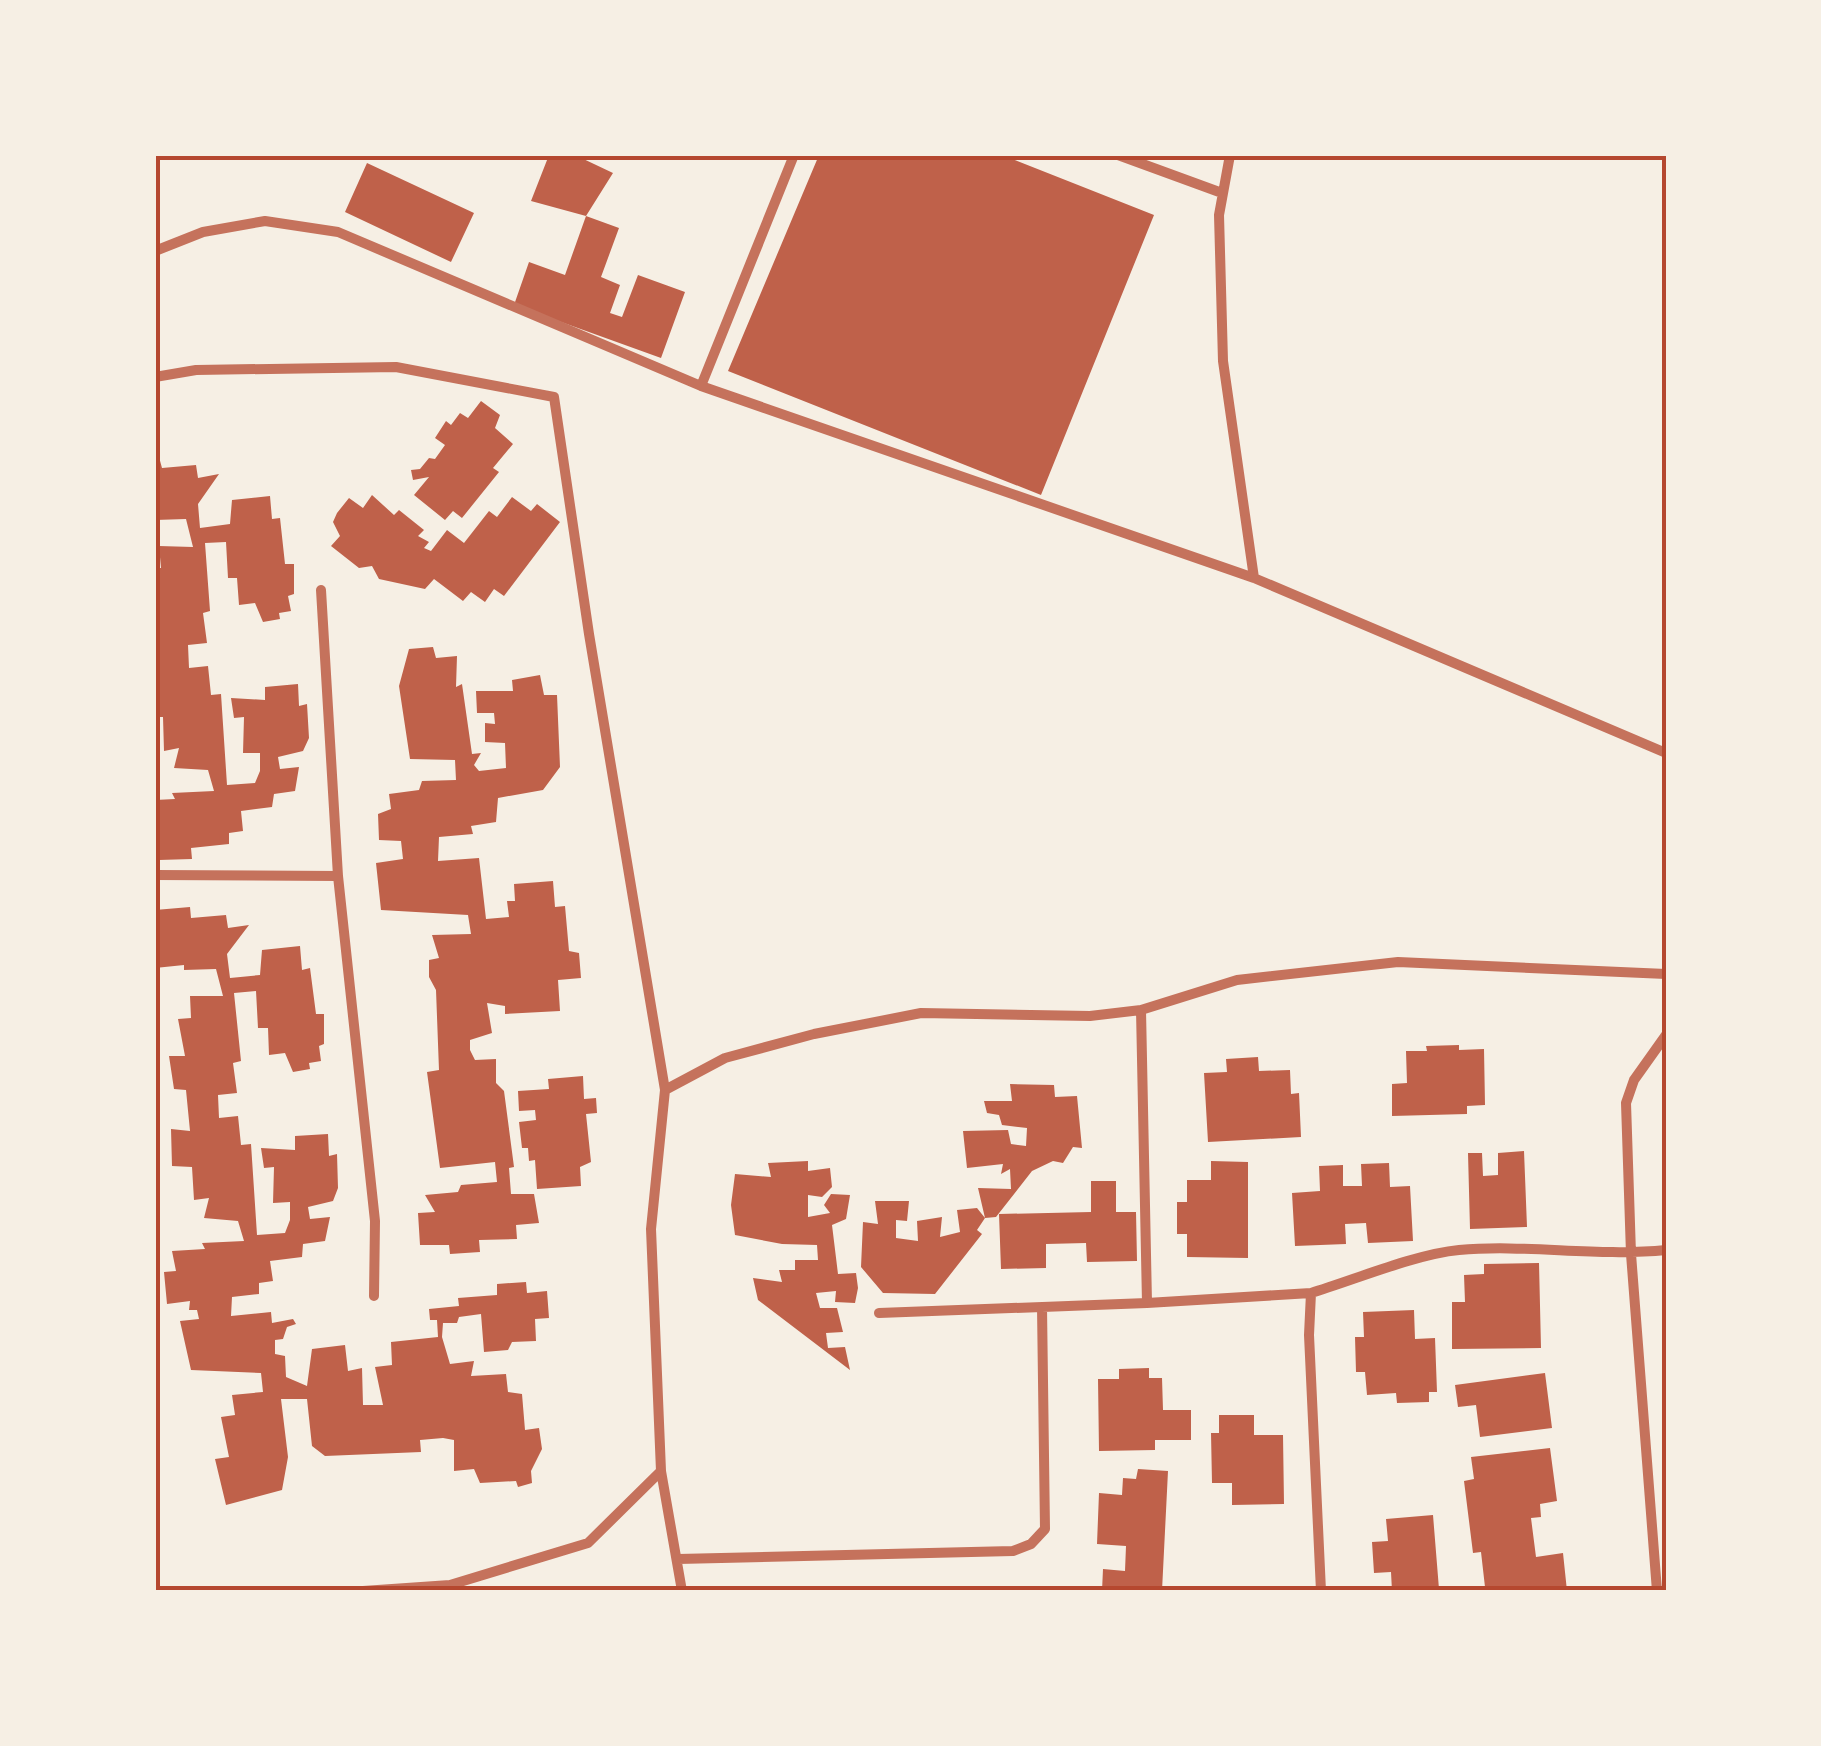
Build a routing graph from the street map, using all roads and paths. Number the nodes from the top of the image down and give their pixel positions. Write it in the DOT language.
graph roads {
  1 [pos="794,155"];
  2 [pos="1118,155"];
  3 [pos="1230,155"];
  4 [pos="1222,193"];
  5 [pos="155,251"];
  6 [pos="155,377"];
  7 [pos="701,386"];
  8 [pos="1254,578"];
  9 [pos="321,590"];
  10 [pos="1666,753"];
  11 [pos="155,875"];
  12 [pos="338,876"];
  13 [pos="1666,974"];
  14 [pos="1142,1010"];
  15 [pos="1666,1035"];
  16 [pos="665,1090"];
  17 [pos="1666,1250"];
  18 [pos="1631,1254"];
  19 [pos="1311,1292"];
  20 [pos="374,1296"];
  21 [pos="1147,1303"];
  22 [pos="1042,1307"];
  23 [pos="879,1313"];
  24 [pos="661,1471"];
  25 [pos="678,1559"];
  26 [pos="363,1591"];
  27 [pos="682,1591"];
  28 [pos="1320,1591"];
  29 [pos="1658,1591"];
  1 -- 7 [label="street"];
  2 -- 4 [label="street"];
  3 -- 4 [label="street"];
  4 -- 8 [label="street"];
  5 -- 7 [label="street"];
  6 -- 16 [label="street"];
  7 -- 8 [label="street"];
  8 -- 10 [label="street"];
  9 -- 12 [label="street"];
  11 -- 12 [label="street"];
  12 -- 20 [label="street"];
  13 -- 14 [label="street"];
  14 -- 16 [label="street"];
  14 -- 21 [label="street"];
  15 -- 18 [label="street"];
  16 -- 24 [label="street"];
  17 -- 18 [label="street"];
  18 -- 19 [label="street"];
  18 -- 29 [label="street"];
  19 -- 21 [label="street"];
  19 -- 28 [label="street"];
  21 -- 22 [label="street"];
  22 -- 23 [label="street"];
  22 -- 25 [label="street"];
  24 -- 25 [label="street"];
  24 -- 26 [label="street"];
  25 -- 27 [label="street"];
}
